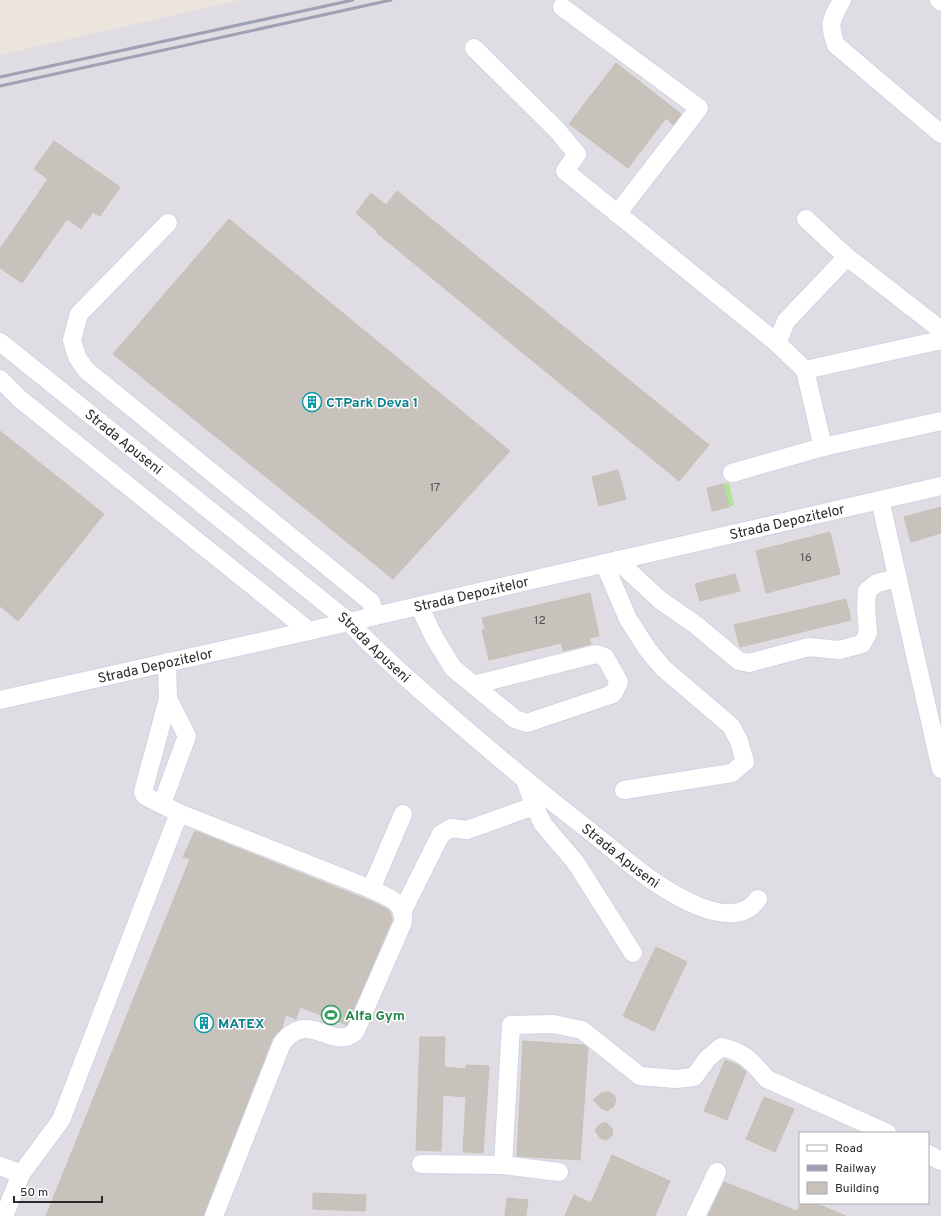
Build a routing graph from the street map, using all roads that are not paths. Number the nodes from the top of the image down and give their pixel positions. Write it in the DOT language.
graph roads {
  1 [pos="842,0"];
  2 [pos="562,8"];
  3 [pos="474,48"];
  4 [pos="941,134"];
  5 [pos="617,214"];
  6 [pos="806,219"];
  7 [pos="168,223"];
  8 [pos="847,257"];
  9 [pos="941,330"];
  10 [pos="941,340"];
  11 [pos="0,342"];
  12 [pos="777,343"];
  13 [pos="805,370"];
  14 [pos="0,379"];
  15 [pos="941,421"];
  16 [pos="824,446"];
  17 [pos="732,473"];
  18 [pos="941,486"];
  19 [pos="880,500"];
  20 [pos="610,562"];
  21 [pos="898,578"];
  22 [pos="419,606"];
  23 [pos="375,616"];
  24 [pos="349,622"];
  25 [pos="309,630"];
  26 [pos="167,662"];
  27 [pos="473,685"];
  28 [pos="168,699"];
  29 [pos="0,700"];
  30 [pos="941,769"];
  31 [pos="526,782"];
  32 [pos="624,790"];
  33 [pos="162,804"];
  34 [pos="534,806"];
  35 [pos="179,813"];
  36 [pos="403,814"];
  37 [pos="371,889"];
  38 [pos="758,899"];
  39 [pos="402,912"];
  40 [pos="633,953"];
  41 [pos="884,1132"];
  42 [pos="929,1155"];
  43 [pos="941,1161"];
  44 [pos="421,1164"];
  45 [pos="503,1165"];
  46 [pos="0,1166"];
  47 [pos="559,1172"];
  48 [pos="716,1172"];
  49 [pos="21,1174"];
  50 [pos="4,1216"];
  51 [pos="214,1216"];
  52 [pos="696,1216"];
  1 -- 4 [label="street"];
  2 -- 5 [label="street"];
  3 -- 5 [label="street"];
  5 -- 12 [label="street"];
  6 -- 8 [label="street"];
  7 -- 23 [label="street"];
  8 -- 9 [label="street"];
  8 -- 12 [label="street"];
  10 -- 13 [label="street"];
  11 -- 24 [label="street, Strada Apuseni"];
  12 -- 13 [label="street"];
  13 -- 16 [label="street"];
  14 -- 25 [label="street"];
  15 -- 16 [label="street"];
  16 -- 17 [label="street"];
  18 -- 19 [label="street, Strada Depozitelor"];
  19 -- 20 [label="street, Strada Depozitelor"];
  19 -- 21 [label="street"];
  20 -- 21 [label="street"];
  20 -- 22 [label="street, Strada Depozitelor"];
  20 -- 32 [label="street"];
  21 -- 30 [label="street"];
  22 -- 23 [label="street, Strada Depozitelor"];
  22 -- 27 [label="street"];
  23 -- 24 [label="street, Strada Depozitelor"];
  24 -- 25 [label="street, Strada Depozitelor"];
  24 -- 31 [label="street, Strada Apuseni"];
  25 -- 26 [label="street, Strada Depozitelor"];
  26 -- 28 [label="street"];
  26 -- 29 [label="street, Strada Depozitelor"];
  27 -- 27 [label="street"];
  28 -- 33 [label="street"];
  28 -- 33 [label="street"];
  31 -- 34 [label="street"];
  31 -- 38 [label="street, Strada Apuseni"];
  33 -- 35 [label="street"];
  34 -- 39 [label="street"];
  34 -- 40 [label="street"];
  35 -- 37 [label="street"];
  35 -- 49 [label="street"];
  36 -- 37 [label="street"];
  37 -- 39 [label="street"];
  39 -- 51 [label="street"];
  41 -- 45 [label="street"];
  42 -- 43 [label="street"];
  44 -- 45 [label="street"];
  45 -- 47 [label="street"];
  46 -- 49 [label="street"];
  48 -- 52 [label="street"];
  49 -- 50 [label="street"];
}
